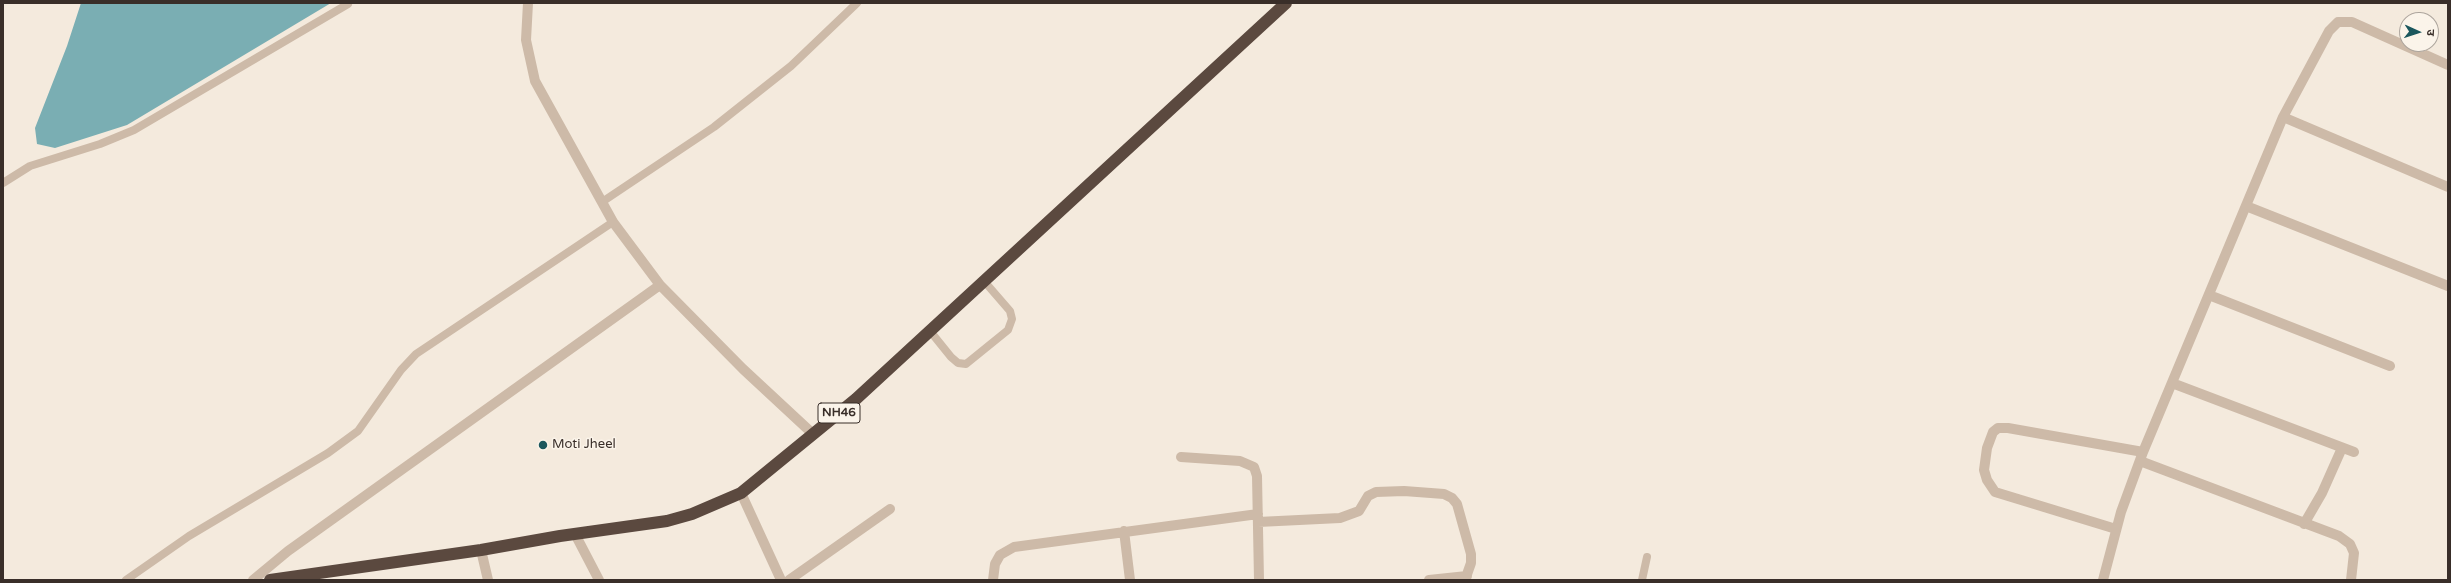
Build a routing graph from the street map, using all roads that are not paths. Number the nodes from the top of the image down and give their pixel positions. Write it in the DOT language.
graph roads {
  1 [pos="528,3"];
  2 [pos="857,3"];
  3 [pos="1286,3"];
  4 [pos="348,4"];
  5 [pos="2448,65"];
  6 [pos="2283,117"];
  7 [pos="3,183"];
  8 [pos="2448,186"];
  9 [pos="602,202"];
  10 [pos="2246,206"];
  11 [pos="613,222"];
  12 [pos="984,281"];
  13 [pos="660,285"];
  14 [pos="2448,286"];
  15 [pos="2209,295"];
  16 [pos="930,331"];
  17 [pos="2390,366"];
  18 [pos="2172,383"];
  19 [pos="813,434"];
  20 [pos="2342,448"];
  21 [pos="2354,452"];
  22 [pos="1181,457"];
  23 [pos="2141,457"];
  24 [pos="741,493"];
  25 [pos="890,509"];
  26 [pos="1258,518"];
  27 [pos="2304,524"];
  28 [pos="2116,529"];
  29 [pos="1124,531"];
  30 [pos="575,534"];
  31 [pos="482,550"];
  32 [pos="1646,557"];
  33 [pos="308,577"];
  34 [pos="1466,578"];
  35 [pos="126,580"];
  36 [pos="253,580"];
  37 [pos="270,580"];
  38 [pos="488,580"];
  39 [pos="599,580"];
  40 [pos="781,580"];
  41 [pos="789,580"];
  42 [pos="993,580"];
  43 [pos="1130,580"];
  44 [pos="1259,580"];
  45 [pos="1429,580"];
  46 [pos="1642,580"];
  47 [pos="2103,580"];
  48 [pos="2351,580"];
  1 -- 9 [label="street"];
  2 -- 9 [label="lane"];
  3 -- 12 [label="highway, NH46"];
  4 -- 7 [label="lane"];
  5 -- 6 [label="street"];
  6 -- 8 [label="street"];
  6 -- 10 [label="street"];
  9 -- 11 [label="street"];
  10 -- 14 [label="street"];
  10 -- 15 [label="street"];
  11 -- 13 [label="street"];
  11 -- 35 [label="lane"];
  12 -- 16 [label="highway, NH46"];
  12 -- 16 [label="lane"];
  13 -- 19 [label="street"];
  13 -- 36 [label="street"];
  15 -- 17 [label="street"];
  15 -- 18 [label="street"];
  16 -- 19 [label="highway, NH46"];
  18 -- 20 [label="street"];
  18 -- 23 [label="street"];
  19 -- 24 [label="highway, NH46"];
  20 -- 21 [label="street"];
  20 -- 27 [label="street"];
  22 -- 26 [label="street"];
  23 -- 27 [label="street"];
  23 -- 28 [label="street"];
  23 -- 28 [label="street"];
  24 -- 30 [label="highway, NH46"];
  24 -- 40 [label="street"];
  25 -- 41 [label="street"];
  26 -- 29 [label="street"];
  26 -- 34 [label="street"];
  26 -- 44 [label="street"];
  27 -- 48 [label="street"];
  28 -- 47 [label="street"];
  29 -- 42 [label="street"];
  29 -- 43 [label="street"];
  30 -- 31 [label="highway, NH46"];
  30 -- 39 [label="street"];
  31 -- 33 [label="highway, NH46"];
  31 -- 38 [label="street"];
  32 -- 46 [label="lane"];
  33 -- 37 [label="highway, NH46"];
  34 -- 45 [label="street"];
}
